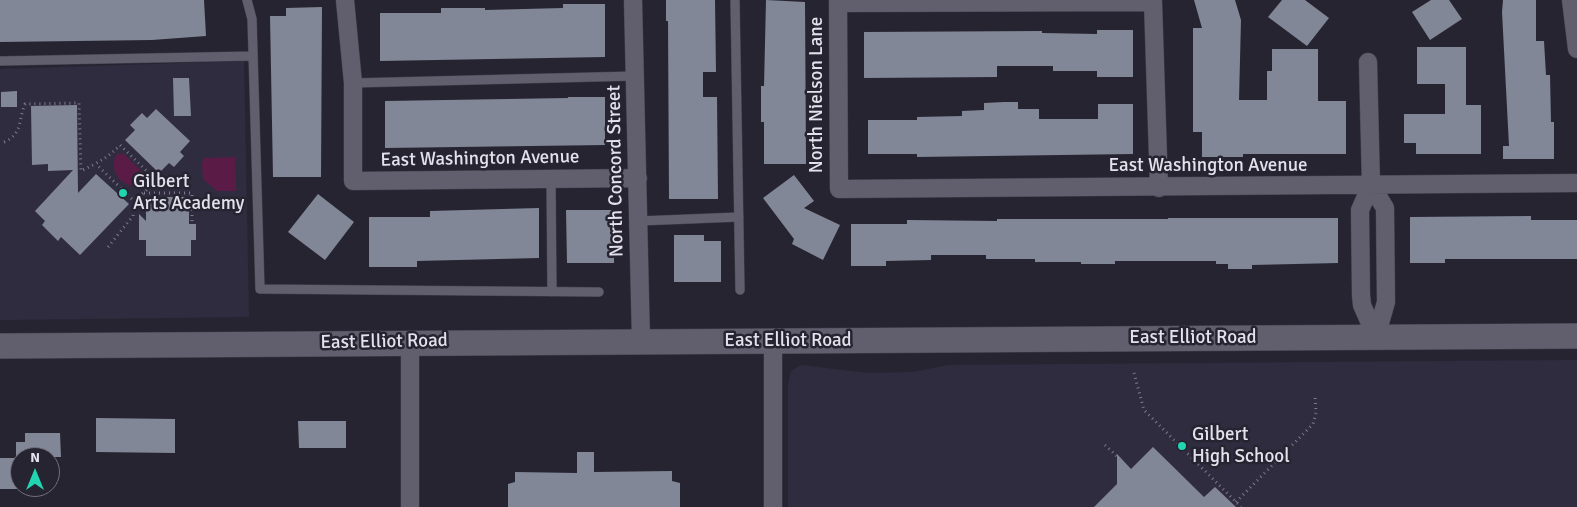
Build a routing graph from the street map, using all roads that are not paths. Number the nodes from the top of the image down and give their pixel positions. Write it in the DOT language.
graph roads {
  1 [pos="247,0"];
  2 [pos="345,0"];
  3 [pos="633,0"];
  4 [pos="735,0"];
  5 [pos="1570,0"];
  6 [pos="838,1"];
  7 [pos="1577,49"];
  8 [pos="253,56"];
  9 [pos="0,61"];
  10 [pos="1368,62"];
  11 [pos="635,76"];
  12 [pos="353,83"];
  13 [pos="638,178"];
  14 [pos="551,179"];
  15 [pos="1577,183"];
  16 [pos="1371,186"];
  17 [pos="1159,188"];
  18 [pos="839,189"];
  19 [pos="739,217"];
  20 [pos="639,221"];
  21 [pos="740,290"];
  22 [pos="552,292"];
  23 [pos="599,292"];
  24 [pos="1577,336"];
  25 [pos="1376,337"];
  26 [pos="641,341"];
  27 [pos="773,341"];
  28 [pos="410,342"];
  29 [pos="0,346"];
  30 [pos="410,507"];
  31 [pos="774,507"];
  1 -- 8 [label="lane"];
  2 -- 12 [label="street"];
  3 -- 11 [label="street, North Concord Street"];
  4 -- 19 [label="lane"];
  5 -- 7 [label="street"];
  6 -- 17 [label="street"];
  6 -- 18 [label="street, North Nielson Lane"];
  8 -- 9 [label="lane"];
  8 -- 22 [label="lane"];
  10 -- 16 [label="street"];
  11 -- 12 [label="lane"];
  11 -- 13 [label="street, North Concord Street"];
  12 -- 14 [label="street, East Washington Avenue"];
  13 -- 14 [label="street, East Washington Avenue"];
  13 -- 20 [label="street, North Concord Street"];
  14 -- 22 [label="lane"];
  15 -- 16 [label="street, East Washington Avenue"];
  16 -- 17 [label="street, East Washington Avenue"];
  16 -- 25 [label="street"];
  16 -- 25 [label="street"];
  17 -- 18 [label="street, East Washington Avenue"];
  19 -- 20 [label="lane"];
  19 -- 21 [label="lane"];
  20 -- 26 [label="street, North Concord Street"];
  22 -- 23 [label="lane"];
  24 -- 25 [label="main road, East Elliot Road"];
  25 -- 27 [label="main road, East Elliot Road"];
  26 -- 27 [label="main road, East Elliot Road"];
  26 -- 28 [label="main road, East Elliot Road"];
  27 -- 31 [label="street"];
  28 -- 29 [label="main road, East Elliot Road"];
  28 -- 30 [label="street"];
}
